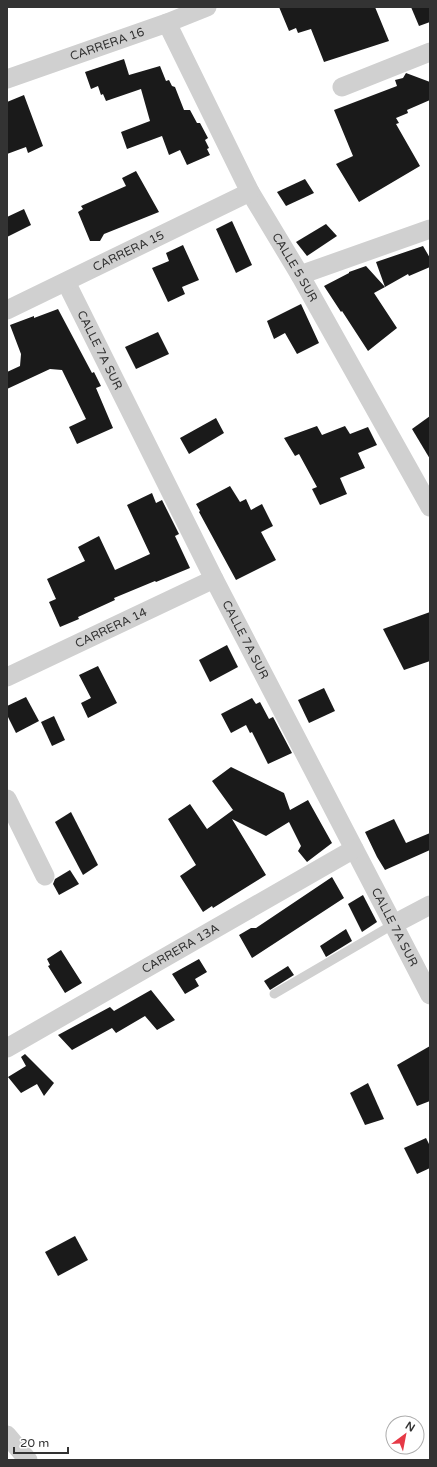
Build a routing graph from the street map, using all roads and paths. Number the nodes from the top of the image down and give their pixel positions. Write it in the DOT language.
graph roads {
  1 [pos="207,7"];
  2 [pos="167,23"];
  3 [pos="430,52"];
  4 [pos="7,79"];
  5 [pos="342,87"];
  6 [pos="250,192"];
  7 [pos="430,229"];
  8 [pos="300,275"];
  9 [pos="66,282"];
  10 [pos="7,310"];
  11 [pos="430,507"];
  12 [pos="214,579"];
  13 [pos="7,676"];
  14 [pos="7,799"];
  15 [pos="354,849"];
  16 [pos="45,876"];
  17 [pos="430,905"];
  18 [pos="394,924"];
  19 [pos="274,994"];
  20 [pos="430,995"];
  21 [pos="7,1048"];
  22 [pos="7,1435"];
  23 [pos="28,1460"];
  1 -- 2 [label="street, CARRERA 16"];
  2 -- 4 [label="street, CARRERA 16"];
  2 -- 6 [label="street, CALLE 5 SUR"];
  3 -- 5 [label="street"];
  6 -- 8 [label="street, CALLE 5 SUR"];
  6 -- 9 [label="street, CARRERA 15"];
  7 -- 8 [label="street"];
  8 -- 11 [label="street, CALLE 5 SUR"];
  9 -- 10 [label="street, CARRERA 15"];
  9 -- 12 [label="street, CALLE 7A SUR"];
  12 -- 13 [label="street, CARRERA 14"];
  12 -- 15 [label="street, CALLE 7A SUR"];
  14 -- 16 [label="street"];
  15 -- 18 [label="street, CALLE 7A SUR"];
  15 -- 21 [label="street, CARRERA 13A"];
  17 -- 18 [label="street"];
  18 -- 19 [label="lane"];
  18 -- 20 [label="street, CALLE 7A SUR"];
  22 -- 23 [label="street"];
}
